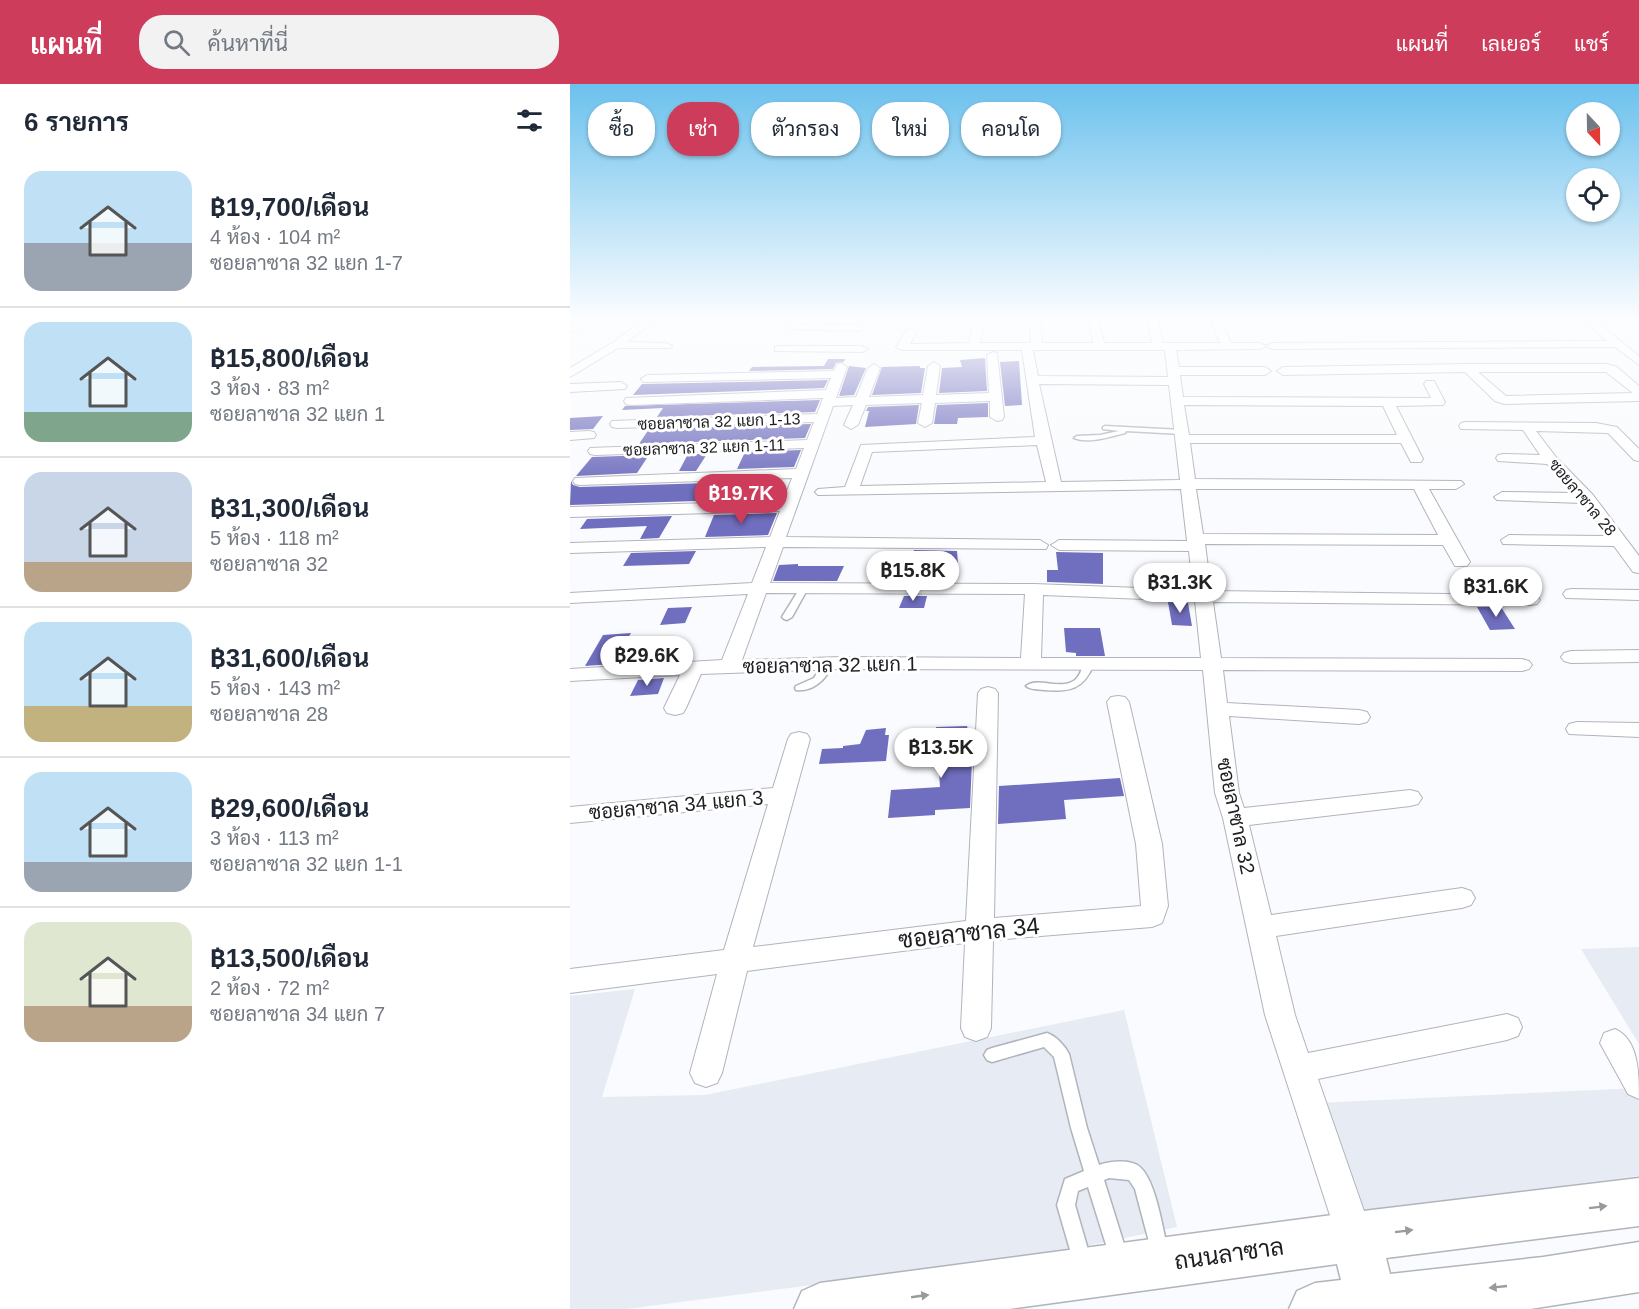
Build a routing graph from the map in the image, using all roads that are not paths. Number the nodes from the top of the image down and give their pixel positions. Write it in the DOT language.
graph roads {
  1 [pos="691,375"];
  2 [pos="836,375"];
  3 [pos="871,375"];
  4 [pos="933,375"];
  5 [pos="994,375"];
  6 [pos="1032,375"];
  7 [pos="1189,375"];
  8 [pos="1475,375"];
  9 [pos="1618,375"];
  10 [pos="1174,376"];
  11 [pos="647,379"];
  12 [pos="1032,380"];
  13 [pos="1430,384"];
  14 [pos="621,386"];
  15 [pos="1636,387"];
  16 [pos="570,388"];
  17 [pos="995,397"];
  18 [pos="930,398"];
  19 [pos="630,401"];
  20 [pos="860,401"];
  21 [pos="1178,401"];
  22 [pos="1388,402"];
  23 [pos="826,405"];
  24 [pos="997,417"];
  25 [pos="925,423"];
  26 [pos="617,424"];
  27 [pos="850,425"];
  28 [pos="1466,426"];
  29 [pos="1527,427"];
  30 [pos="1105,428"];
  31 [pos="1129,429"];
  32 [pos="589,435"];
  33 [pos="570,436"];
  34 [pos="1182,436"];
  35 [pos="1077,438"];
  36 [pos="1406,439"];
  37 [pos="1043,441"];
  38 [pos="812,444"];
  39 [pos="595,451"];
  40 [pos="1639,457"];
  41 [pos="1503,458"];
  42 [pos="1416,459"];
  43 [pos="1551,460"];
  44 [pos="801,473"];
  45 [pos="580,481"];
  46 [pos="1188,483"];
  47 [pos="1419,484"];
  48 [pos="1456,484"];
  49 [pos="1054,486"];
  50 [pos="851,491"];
  51 [pos="823,492"];
  52 [pos="1502,497"];
  53 [pos="1588,498"];
  54 [pos="789,506"];
  55 [pos="570,512"];
  56 [pos="1449,540"];
  57 [pos="1509,540"];
  58 [pos="1619,541"];
  59 [pos="776,542"];
  60 [pos="1196,542"];
  61 [pos="1040,545"];
  62 [pos="1059,545"];
  63 [pos="570,549"];
  64 [pos="1461,562"];
  65 [pos="1639,568"];
  66 [pos="759,588"];
  67 [pos="804,588"];
  68 [pos="1034,589"];
  69 [pos="1572,594"];
  70 [pos="1639,595"];
  71 [pos="1202,596"];
  72 [pos="570,598"];
  73 [pos="1530,600"];
  74 [pos="787,617"];
  75 [pos="1639,656"];
  76 [pos="1572,657"];
  77 [pos="828,664"];
  78 [pos="1089,664"];
  79 [pos="1212,664"];
  80 [pos="1031,665"];
  81 [pos="1522,665"];
  82 [pos="730,666"];
  83 [pos="693,668"];
  84 [pos="570,675"];
  85 [pos="1030,686"];
  86 [pos="800,688"];
  87 [pos="988,693"];
  88 [pos="1118,702"];
  89 [pos="675,708"];
  90 [pos="1217,709"];
  91 [pos="1359,717"];
  92 [pos="1577,729"];
  93 [pos="1639,730"];
  94 [pos="799,739"];
  95 [pos="783,795"];
  96 [pos="1410,798"];
  97 [pos="570,815"];
  98 [pos="1235,818"];
  99 [pos="1462,898"];
  100 [pos="1259,928"];
  101 [pos="980,930"];
  102 [pos="735,960"];
  103 [pos="570,981"];
  104 [pos="1507,1027"];
  105 [pos="976,1028"];
  106 [pos="1615,1043"];
  107 [pos="992,1055"];
  108 [pos="1298,1069"];
  109 [pos="706,1073"];
  110 [pos="1639,1084"];
  111 [pos="1094,1175"];
  112 [pos="1639,1202"];
  113 [pos="1355,1237"];
  114 [pos="1639,1267"];
  115 [pos="1123,1268"];
  116 [pos="1374,1305"];
  117 [pos="820,1309"];
  118 [pos="1315,1309"];
  1 -- 11 [label="street"];
  2 -- 23 [label="street, ซอยลาซาล 32 แยก 1"];
  3 -- 20 [label="street"];
  4 -- 18 [label="street"];
  5 -- 17 [label="street"];
  6 -- 12 [label="street"];
  7 -- 10 [label="street"];
  8 -- 15 [label="street"];
  9 -- 15 [label="street"];
  10 -- 12 [label="street"];
  10 -- 21 [label="street, ซอยลาซาล 32"];
  12 -- 37 [label="street"];
  13 -- 22 [label="street"];
  14 -- 16 [label="street"];
  17 -- 18 [label="street"];
  17 -- 24 [label="street"];
  18 -- 20 [label="street"];
  18 -- 25 [label="street"];
  19 -- 23 [label="street"];
  20 -- 23 [label="street"];
  20 -- 27 [label="street"];
  21 -- 22 [label="street"];
  21 -- 34 [label="street, ซอยลาซาล 32"];
  22 -- 36 [label="street"];
  23 -- 26 [label="street, ซอยลาซาล 32 แยก 1-13"];
  23 -- 38 [label="street, ซอยลาซาล 32 แยก 1"];
  28 -- 29 [label="street"];
  29 -- 40 [label="street"];
  29 -- 43 [label="street, ซอยลาซาล 28"];
  30 -- 31 [label="lane"];
  31 -- 34 [label="lane"];
  31 -- 35 [label="lane"];
  32 -- 33 [label="street"];
  34 -- 36 [label="street"];
  34 -- 46 [label="street, ซอยลาซาล 32"];
  36 -- 42 [label="street"];
  37 -- 49 [label="street"];
  37 -- 50 [label="street"];
  38 -- 39 [label="street, ซอยลาซาล 32 แยก 1-11"];
  38 -- 44 [label="street, ซอยลาซาล 32 แยก 1"];
  41 -- 43 [label="street"];
  43 -- 53 [label="street, ซอยลาซาล 28"];
  44 -- 45 [label="street"];
  44 -- 54 [label="street, ซอยลาซาล 32 แยก 1"];
  46 -- 47 [label="street"];
  46 -- 49 [label="street"];
  46 -- 60 [label="street, ซอยลาซาล 32"];
  47 -- 48 [label="street"];
  47 -- 56 [label="street"];
  49 -- 50 [label="street"];
  50 -- 51 [label="street"];
  52 -- 53 [label="street"];
  53 -- 58 [label="street, ซอยลาซาล 28"];
  54 -- 55 [label="street"];
  54 -- 59 [label="street, ซอยลาซาล 32 แยก 1"];
  56 -- 60 [label="street"];
  56 -- 64 [label="street"];
  57 -- 58 [label="street"];
  58 -- 65 [label="street, ซอยลาซาล 28"];
  59 -- 61 [label="street"];
  59 -- 63 [label="street"];
  59 -- 66 [label="street, ซอยลาซาล 32 แยก 1"];
  60 -- 62 [label="street"];
  60 -- 71 [label="street, ซอยลาซาล 32"];
  66 -- 67 [label="street"];
  66 -- 72 [label="street"];
  66 -- 82 [label="street, ซอยลาซาล 32 แยก 1"];
  67 -- 68 [label="street"];
  67 -- 74 [label="lane"];
  68 -- 71 [label="street"];
  68 -- 80 [label="street"];
  69 -- 70 [label="street"];
  71 -- 73 [label="street"];
  71 -- 79 [label="street, ซอยลาซาล 32"];
  75 -- 76 [label="street"];
  77 -- 80 [label="street, ซอยลาซาล 32 แยก 1"];
  77 -- 82 [label="street, ซอยลาซาล 32 แยก 1"];
  77 -- 86 [label="lane"];
  78 -- 79 [label="street, ซอยลาซาล 32 แยก 1"];
  78 -- 80 [label="street, ซอยลาซาล 32 แยก 1"];
  78 -- 85 [label="lane"];
  79 -- 81 [label="street, ซอยลาซาล 32 แยก 1"];
  79 -- 90 [label="street, ซอยลาซาล 32"];
  82 -- 83 [label="street"];
  83 -- 84 [label="street"];
  83 -- 89 [label="street"];
  87 -- 101 [label="street"];
  88 -- 101 [label="street, ซอยลาซาล 34"];
  90 -- 91 [label="street"];
  90 -- 98 [label="street, ซอยลาซาล 32"];
  92 -- 93 [label="street"];
  94 -- 95 [label="street"];
  95 -- 97 [label="street, ซอยลาซาล 34 แยก 3"];
  95 -- 102 [label="street"];
  96 -- 98 [label="street"];
  98 -- 100 [label="street, ซอยลาซาล 32"];
  99 -- 100 [label="street"];
  100 -- 108 [label="street, ซอยลาซาล 32"];
  101 -- 102 [label="street, ซอยลาซาล 34"];
  101 -- 105 [label="street"];
  102 -- 103 [label="street, ซอยลาซาล 34"];
  102 -- 109 [label="street"];
  104 -- 108 [label="street"];
  106 -- 110 [label="street"];
  107 -- 111 [label="lane"];
  108 -- 113 [label="street, ซอยลาซาล 32"];
  111 -- 115 [label="lane"];
  111 -- 115 [label="lane"];
  111 -- 115 [label="lane"];
  113 -- 112 [label="street, ถนนลาซาล, one-way"];
  113 -- 115 [label="street, ถนนลาซาล"];
  113 -- 116 [label="street"];
  114 -- 116 [label="street, one-way"];
  117 -- 115 [label="street, ถนนลาซาล, one-way"];
  116 -- 118 [label="street"];
}
